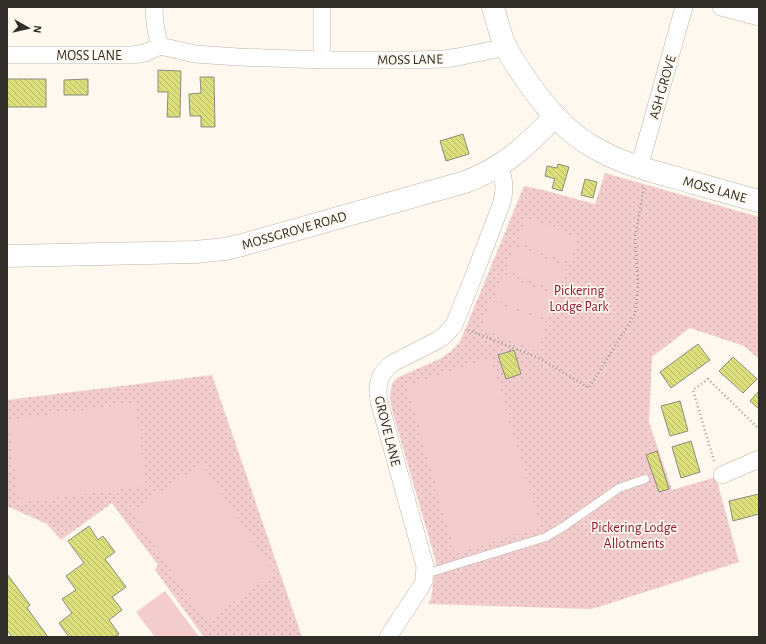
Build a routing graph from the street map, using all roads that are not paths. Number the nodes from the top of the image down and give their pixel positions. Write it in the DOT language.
graph roads {
  1 [pos="154,7"];
  2 [pos="322,7"];
  3 [pos="493,7"];
  4 [pos="684,7"];
  5 [pos="721,7"];
  6 [pos="759,17"];
  7 [pos="160,46"];
  8 [pos="506,47"];
  9 [pos="7,55"];
  10 [pos="322,60"];
  11 [pos="555,116"];
  12 [pos="500,165"];
  13 [pos="644,169"];
  14 [pos="759,201"];
  15 [pos="7,256"];
  16 [pos="759,459"];
  17 [pos="722,474"];
  18 [pos="645,478"];
  19 [pos="425,574"];
  20 [pos="388,637"];
  1 -- 7 [label="street"];
  2 -- 10 [label="street"];
  3 -- 8 [label="street"];
  4 -- 13 [label="street, ASH GROVE"];
  5 -- 6 [label="street"];
  7 -- 9 [label="street, MOSS LANE"];
  7 -- 10 [label="street, MOSS LANE"];
  8 -- 10 [label="street, MOSS LANE"];
  8 -- 11 [label="street, MOSS LANE"];
  11 -- 12 [label="street, MOSSGROVE ROAD"];
  11 -- 13 [label="street, MOSS LANE"];
  12 -- 15 [label="street, MOSSGROVE ROAD"];
  12 -- 19 [label="street, GROVE LANE"];
  13 -- 14 [label="street, MOSS LANE"];
  16 -- 17 [label="street"];
  18 -- 19 [label="lane"];
  19 -- 20 [label="street, GROVE LANE"];
}
